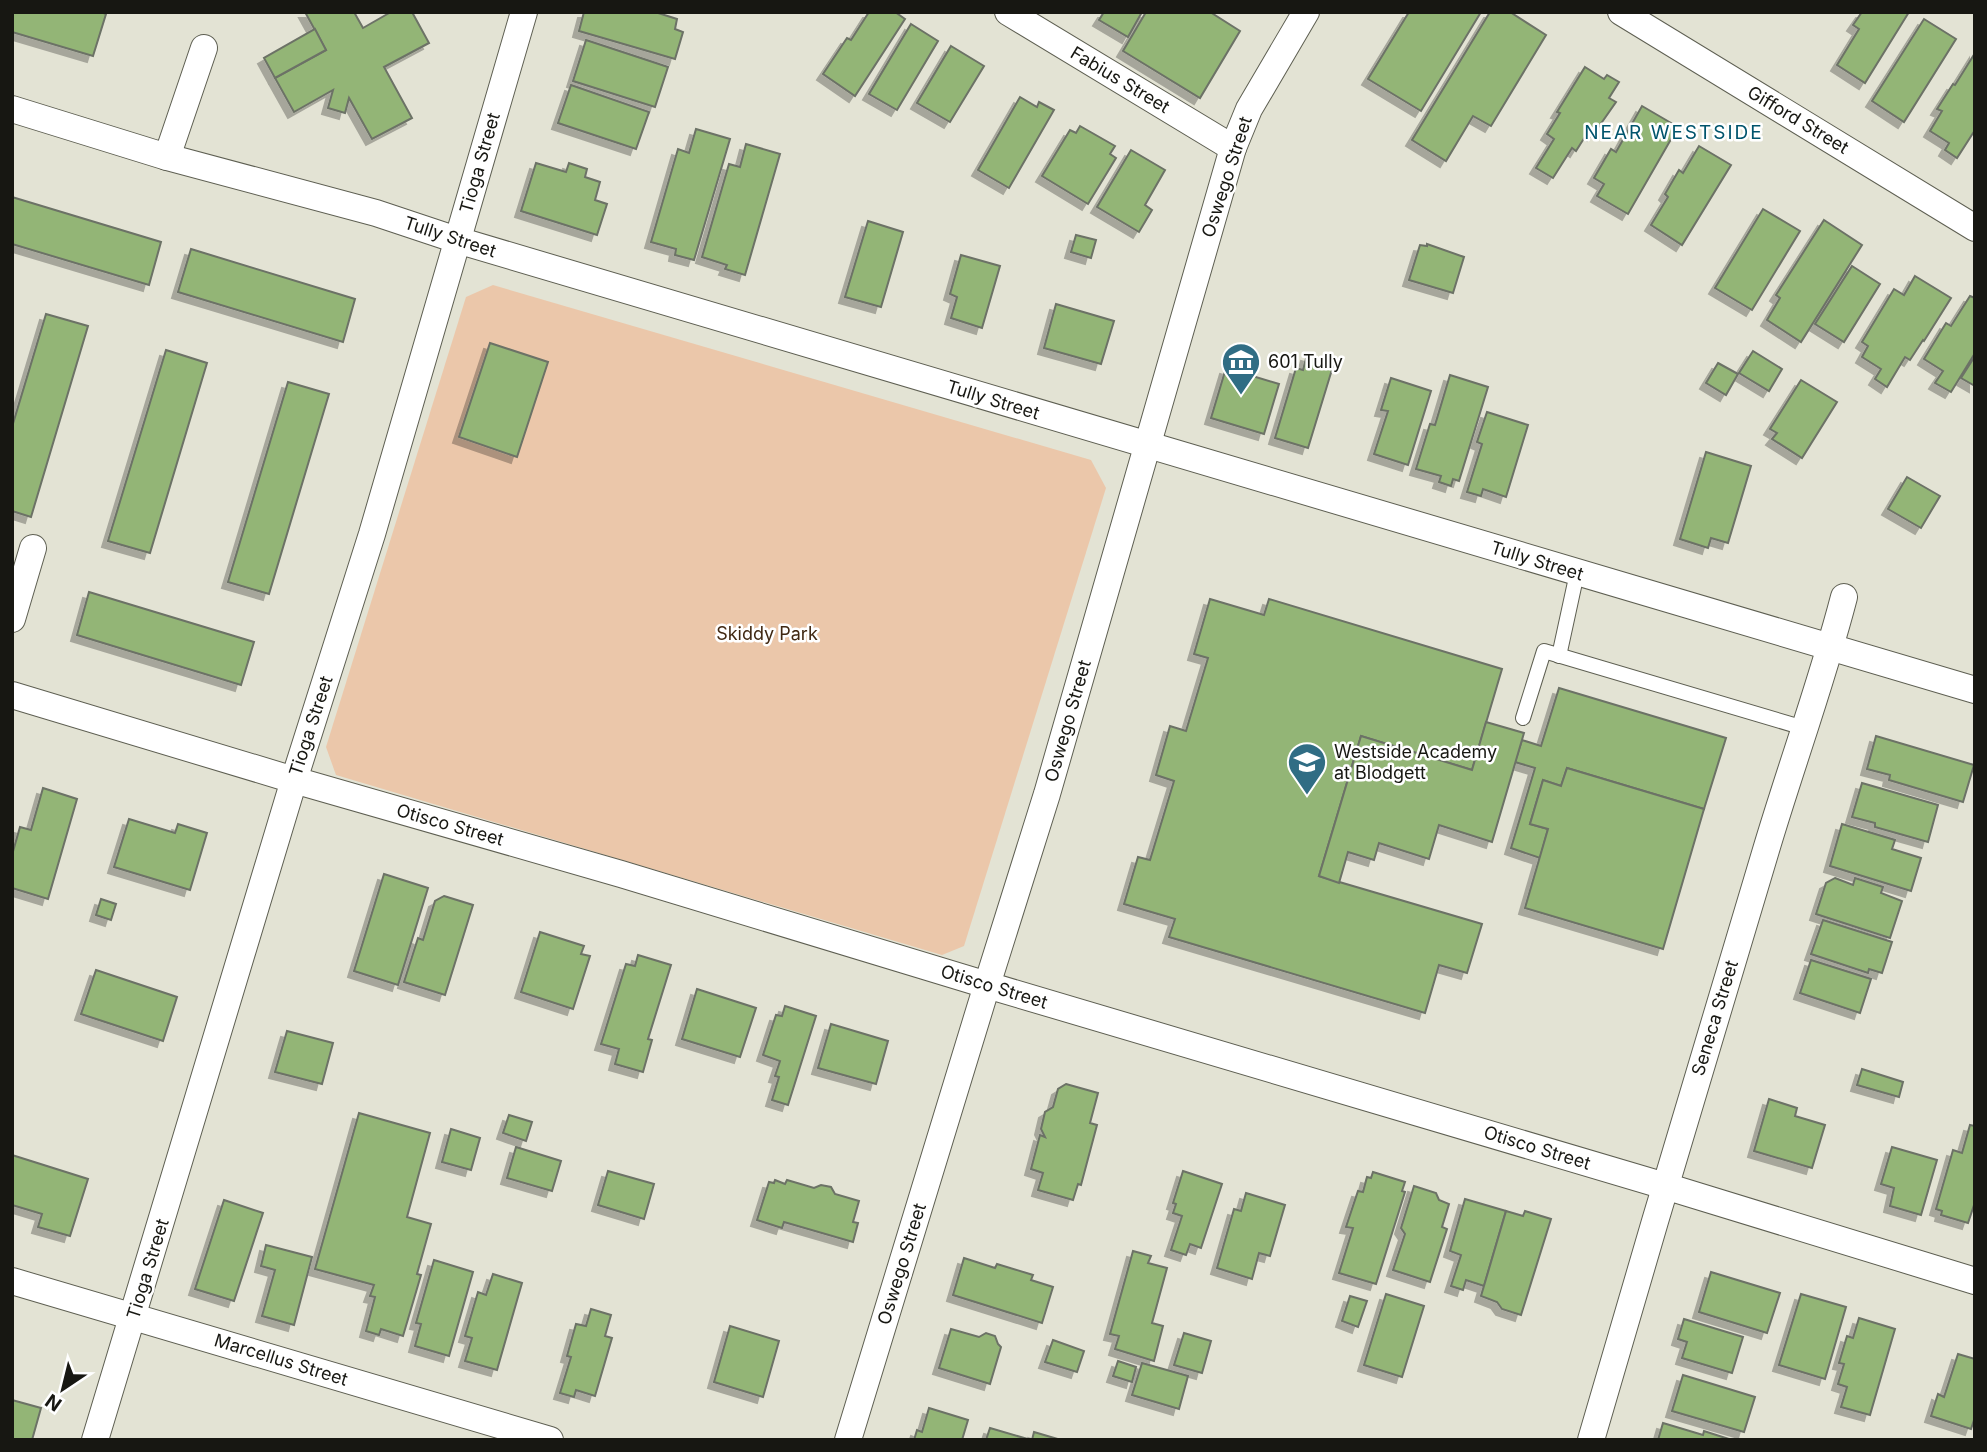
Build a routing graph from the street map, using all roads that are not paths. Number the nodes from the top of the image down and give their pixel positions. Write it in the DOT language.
graph roads {
  1 [pos="524,12"];
  2 [pos="1008,12"];
  3 [pos="1306,12"];
  4 [pos="1621,12"];
  5 [pos="204,48"];
  6 [pos="12,109"];
  7 [pos="1233,148"];
  8 [pos="167,157"];
  9 [pos="1975,228"];
  10 [pos="457,240"];
  11 [pos="1146,445"];
  12 [pos="33,548"];
  13 [pos="1577,573"];
  14 [pos="1844,597"];
  15 [pos="12,619"];
  16 [pos="1830,649"];
  17 [pos="1559,656"];
  18 [pos="1975,690"];
  19 [pos="12,695"];
  20 [pos="1524,718"];
  21 [pos="1804,728"];
  22 [pos="293,780"];
  23 [pos="987,985"];
  24 [pos="1665,1186"];
  25 [pos="12,1281"];
  26 [pos="1975,1281"];
  27 [pos="134,1316"];
  28 [pos="96,1440"];
  29 [pos="550,1440"];
  30 [pos="848,1440"];
  31 [pos="1591,1440"];
  1 -- 10 [label="street, Tioga Street"];
  2 -- 7 [label="street, Fabius Street"];
  3 -- 7 [label="street, Oswego Street"];
  4 -- 9 [label="street, Gifford Street"];
  5 -- 8 [label="street"];
  6 -- 8 [label="street, Tully Street"];
  7 -- 11 [label="street, Oswego Street"];
  8 -- 10 [label="street, Tully Street"];
  10 -- 11 [label="street, Tully Street"];
  10 -- 22 [label="street, Tioga Street"];
  11 -- 13 [label="street, Tully Street"];
  11 -- 23 [label="street, Oswego Street"];
  12 -- 15 [label="street"];
  13 -- 16 [label="street, Tully Street"];
  13 -- 17 [label="lane"];
  14 -- 16 [label="street, Seneca Street"];
  16 -- 18 [label="street, Tully Street"];
  16 -- 21 [label="street, Seneca Street"];
  17 -- 20 [label="lane"];
  17 -- 21 [label="lane"];
  19 -- 22 [label="street, Otisco Street"];
  21 -- 24 [label="street, Seneca Street"];
  22 -- 23 [label="street, Otisco Street"];
  22 -- 27 [label="street, Tioga Street"];
  23 -- 24 [label="street, Otisco Street"];
  23 -- 30 [label="street, Oswego Street"];
  24 -- 26 [label="street, Otisco Street"];
  24 -- 31 [label="street, Seneca Street"];
  25 -- 27 [label="street, Marcellus Street"];
  27 -- 28 [label="street, Tioga Street"];
  27 -- 29 [label="street, Marcellus Street"];
}
